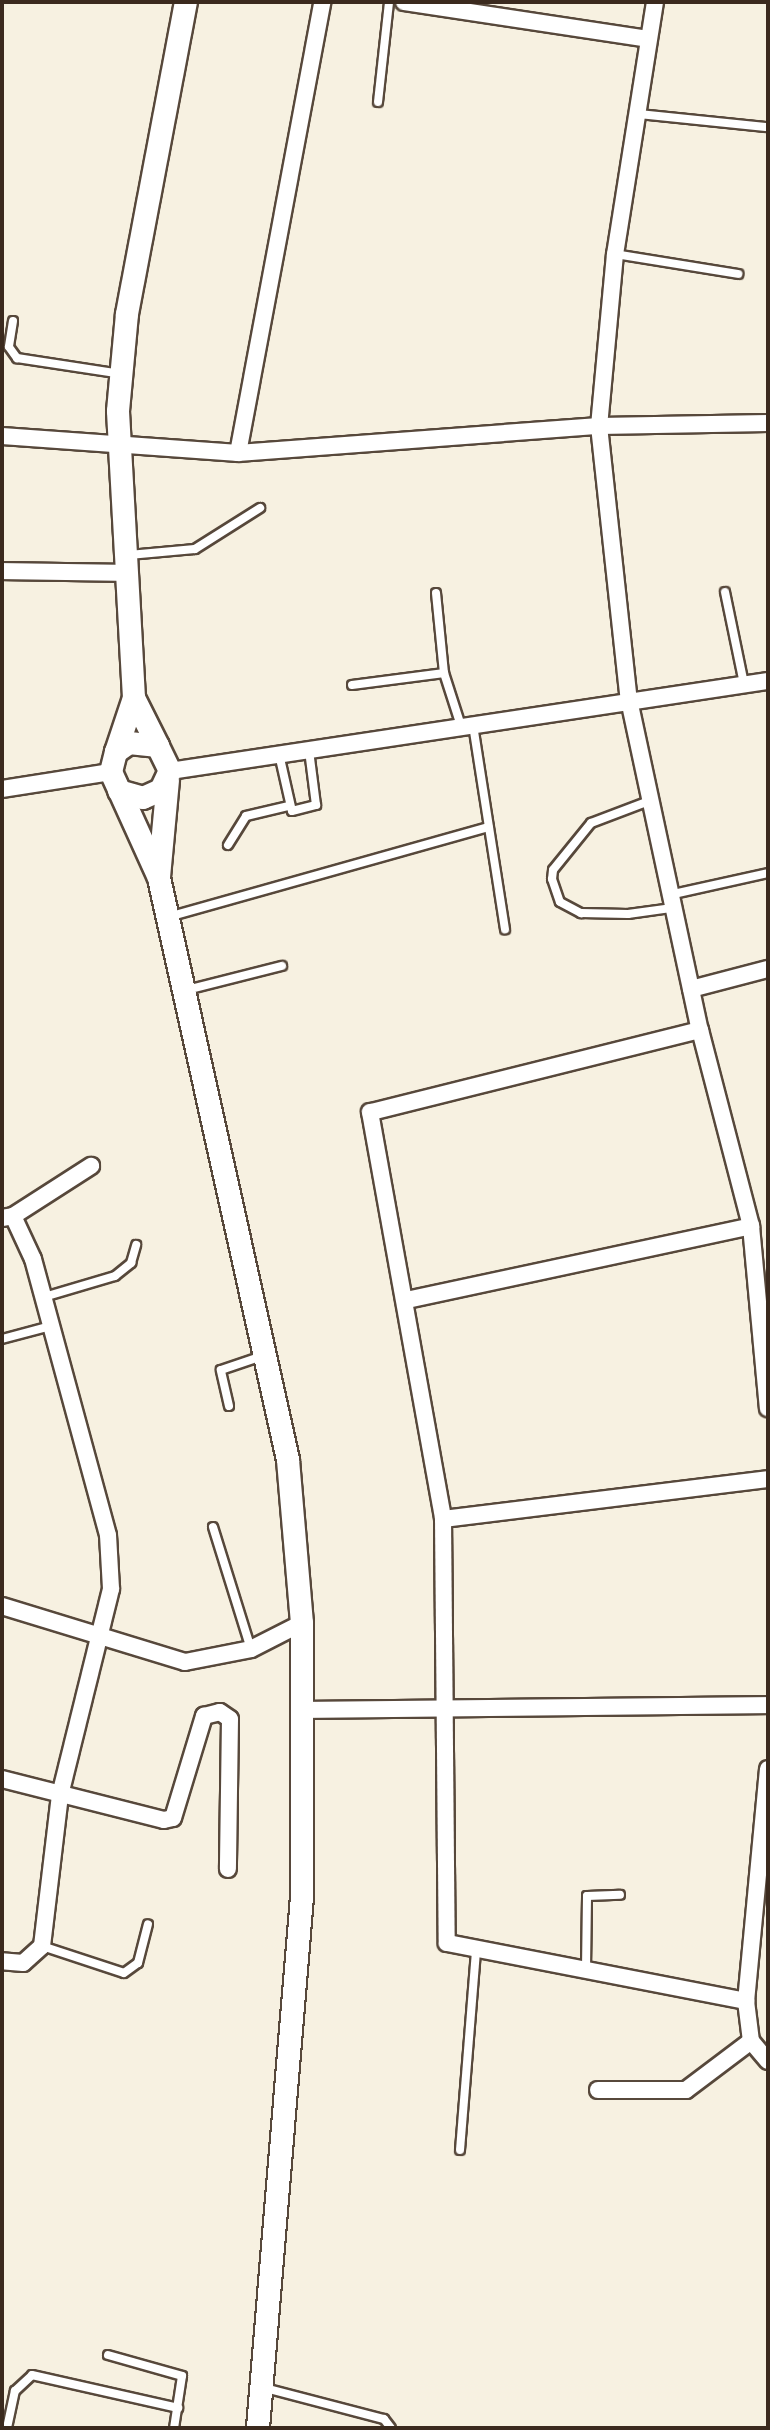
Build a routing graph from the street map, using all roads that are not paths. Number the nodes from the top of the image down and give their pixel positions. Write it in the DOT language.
graph roads {
  1 [pos="186,2"];
  2 [pos="322,2"];
  3 [pos="389,2"];
  4 [pos="404,2"];
  5 [pos="655,2"];
  6 [pos="648,39"];
  7 [pos="378,102"];
  8 [pos="637,114"];
  9 [pos="766,127"];
  10 [pos="615,254"];
  11 [pos="738,274"];
  12 [pos="13,321"];
  13 [pos="121,374"];
  14 [pos="768,423"];
  15 [pos="599,426"];
  16 [pos="2,436"];
  17 [pos="118,443"];
  18 [pos="238,453"];
  19 [pos="260,508"];
  20 [pos="125,564"];
  21 [pos="2,571"];
  22 [pos="725,592"];
  23 [pos="436,593"];
  24 [pos="444,673"];
  25 [pos="768,681"];
  26 [pos="744,684"];
  27 [pos="352,685"];
  28 [pos="134,698"];
  29 [pos="629,700"];
  30 [pos="467,725"];
  31 [pos="158,746"];
  32 [pos="309,749"];
  33 [pos="279,754"];
  34 [pos="115,772"];
  35 [pos="169,776"];
  36 [pos="2,789"];
  37 [pos="649,801"];
  38 [pos="288,806"];
  39 [pos="489,827"];
  40 [pos="228,845"];
  41 [pos="768,873"];
  42 [pos="159,878"];
  43 [pos="670,902"];
  44 [pos="167,918"];
  45 [pos="505,930"];
  46 [pos="282,966"];
  47 [pos="768,969"];
  48 [pos="691,989"];
  49 [pos="182,991"];
  50 [pos="700,1030"];
  51 [pos="91,1166"];
  52 [pos="7,1217"];
  53 [pos="751,1226"];
  54 [pos="136,1245"];
  55 [pos="762,1268"];
  56 [pos="44,1297"];
  57 [pos="407,1300"];
  58 [pos="52,1326"];
  59 [pos="2,1339"];
  60 [pos="266,1355"];
  61 [pos="229,1406"];
  62 [pos="768,1408"];
  63 [pos="768,1479"];
  64 [pos="443,1519"];
  65 [pos="213,1527"];
  66 [pos="2,1606"];
  67 [pos="302,1623"];
  68 [pos="99,1639"];
  69 [pos="251,1649"];
  70 [pos="768,1705"];
  71 [pos="306,1710"];
  72 [pos="445,1712"];
  73 [pos="768,1769"];
  74 [pos="2,1779"];
  75 [pos="60,1795"];
  76 [pos="766,1798"];
  77 [pos="228,1869"];
  78 [pos="620,1895"];
  79 [pos="761,1905"];
  80 [pos="148,1924"];
  81 [pos="42,1946"];
  82 [pos="476,1948"];
  83 [pos="2,1961"];
  84 [pos="586,1970"];
  85 [pos="746,2001"];
  86 [pos="751,2041"];
  87 [pos="768,2061"];
  88 [pos="598,2090"];
  89 [pos="460,2150"];
  90 [pos="108,2355"];
  91 [pos="261,2387"];
  92 [pos="178,2408"];
  93 [pos="7,2428"];
  94 [pos="174,2428"];
  95 [pos="258,2428"];
  96 [pos="391,2428"];
  1 -- 13 [label="street"];
  2 -- 18 [label="street"];
  3 -- 7 [label="lane"];
  4 -- 6 [label="street"];
  5 -- 6 [label="street"];
  6 -- 8 [label="street"];
  8 -- 9 [label="lane"];
  8 -- 10 [label="street"];
  10 -- 11 [label="lane"];
  10 -- 15 [label="street"];
  12 -- 13 [label="lane"];
  13 -- 17 [label="street"];
  14 -- 15 [label="street"];
  15 -- 18 [label="street"];
  15 -- 29 [label="street"];
  16 -- 17 [label="street"];
  17 -- 18 [label="street"];
  17 -- 20 [label="street"];
  19 -- 20 [label="lane"];
  20 -- 21 [label="street"];
  20 -- 28 [label="street"];
  22 -- 26 [label="lane"];
  23 -- 24 [label="lane"];
  24 -- 27 [label="lane"];
  24 -- 30 [label="lane"];
  25 -- 26 [label="street"];
  26 -- 29 [label="street"];
  28 -- 31 [label="street"];
  28 -- 34 [label="street"];
  29 -- 30 [label="street"];
  29 -- 37 [label="street"];
  30 -- 32 [label="street"];
  30 -- 39 [label="lane"];
  31 -- 34 [label="street"];
  31 -- 35 [label="street"];
  32 -- 33 [label="street"];
  32 -- 38 [label="lane"];
  33 -- 35 [label="street"];
  33 -- 38 [label="lane"];
  34 -- 35 [label="street"];
  34 -- 36 [label="street"];
  34 -- 42 [label="street"];
  35 -- 42 [label="street"];
  37 -- 43 [label="street"];
  37 -- 43 [label="lane"];
  38 -- 40 [label="lane"];
  39 -- 44 [label="lane"];
  39 -- 45 [label="lane"];
  41 -- 43 [label="lane"];
  42 -- 44 [label="street"];
  43 -- 48 [label="street"];
  44 -- 49 [label="street"];
  46 -- 49 [label="lane"];
  47 -- 48 [label="street"];
  48 -- 50 [label="street"];
  49 -- 60 [label="street"];
  50 -- 53 [label="street"];
  50 -- 57 [label="street"];
  51 -- 52 [label="street"];
  52 -- 56 [label="street"];
  53 -- 55 [label="street"];
  53 -- 57 [label="street"];
  54 -- 56 [label="lane"];
  55 -- 62 [label="street"];
  56 -- 58 [label="street"];
  57 -- 64 [label="street"];
  58 -- 59 [label="lane"];
  58 -- 68 [label="street"];
  60 -- 61 [label="lane"];
  60 -- 67 [label="street"];
  63 -- 64 [label="street"];
  64 -- 72 [label="street"];
  65 -- 69 [label="lane"];
  66 -- 68 [label="street"];
  67 -- 69 [label="street"];
  67 -- 71 [label="street"];
  68 -- 69 [label="street"];
  68 -- 75 [label="street"];
  70 -- 72 [label="street"];
  71 -- 72 [label="street"];
  71 -- 91 [label="street"];
  72 -- 82 [label="street"];
  73 -- 76 [label="street"];
  74 -- 75 [label="street"];
  75 -- 77 [label="street"];
  75 -- 81 [label="street"];
  76 -- 79 [label="street"];
  78 -- 84 [label="lane"];
  79 -- 85 [label="street"];
  80 -- 81 [label="lane"];
  81 -- 83 [label="street"];
  82 -- 84 [label="street"];
  82 -- 89 [label="lane"];
  84 -- 85 [label="street"];
  85 -- 86 [label="street"];
  86 -- 87 [label="street"];
  86 -- 88 [label="street"];
  90 -- 92 [label="lane"];
  91 -- 95 [label="street"];
  91 -- 96 [label="lane"];
  92 -- 93 [label="lane"];
  92 -- 94 [label="lane"];
}
